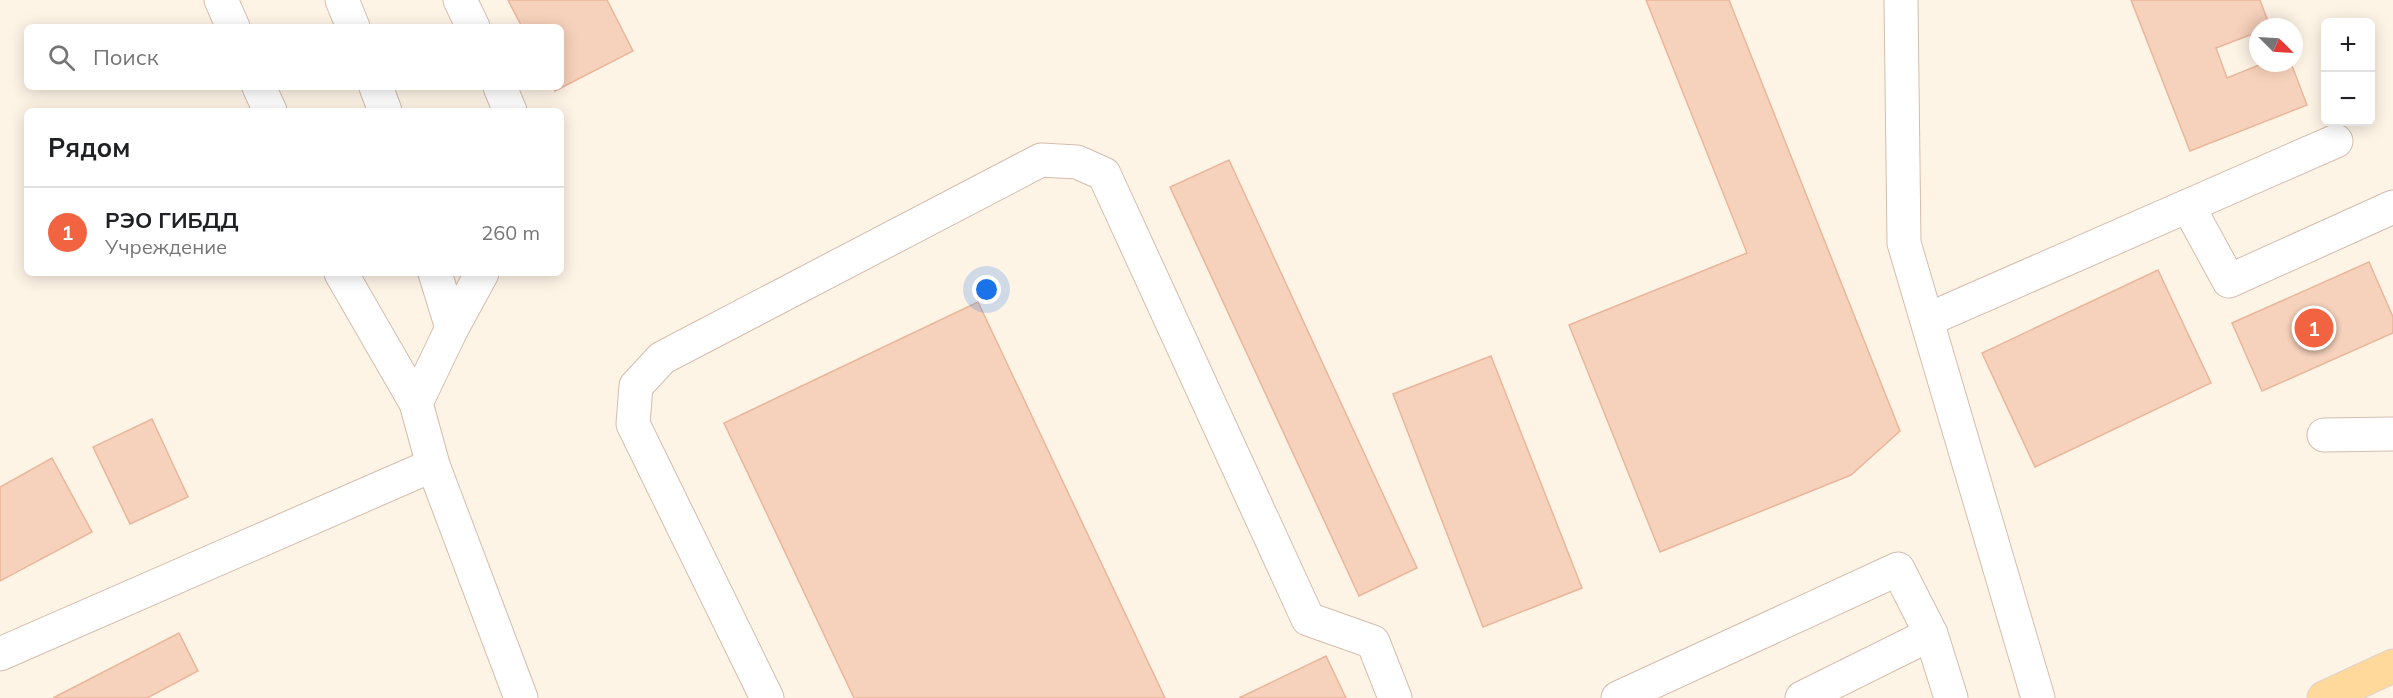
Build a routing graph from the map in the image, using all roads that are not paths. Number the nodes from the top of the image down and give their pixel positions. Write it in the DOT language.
graph roads {
  1 [pos="221,0"];
  2 [pos="342,0"];
  3 [pos="460,0"];
  4 [pos="1901,0"];
  5 [pos="232,24"];
  6 [pos="351,24"];
  7 [pos="472,24"];
  8 [pos="261,90"];
  9 [pos="377,90"];
  10 [pos="501,90"];
  11 [pos="269,108"];
  12 [pos="384,108"];
  13 [pos="509,108"];
  14 [pos="2336,141"];
  15 [pos="2188,206"];
  16 [pos="2393,207"];
  17 [pos="343,276"];
  18 [pos="436,276"];
  19 [pos="480,276"];
  20 [pos="1927,320"];
  21 [pos="452,328"];
  22 [pos="416,403"];
  23 [pos="2393,434"];
  24 [pos="2324,435"];
  25 [pos="433,465"];
  26 [pos="1931,634"];
  27 [pos="0,654"];
  28 [pos="2393,666"];
  29 [pos="521,698"];
  30 [pos="767,698"];
  31 [pos="1395,698"];
  32 [pos="1618,698"];
  33 [pos="1802,698"];
  34 [pos="1951,698"];
  35 [pos="2038,698"];
  36 [pos="2324,698"];
  1 -- 5 [label="lane"];
  2 -- 6 [label="lane"];
  3 -- 7 [label="lane"];
  4 -- 20 [label="lane"];
  8 -- 11 [label="lane"];
  9 -- 12 [label="lane"];
  10 -- 13 [label="lane"];
  14 -- 15 [label="lane"];
  15 -- 16 [label="lane"];
  15 -- 20 [label="lane"];
  17 -- 22 [label="lane"];
  18 -- 21 [label="lane"];
  19 -- 21 [label="lane"];
  20 -- 35 [label="lane"];
  21 -- 22 [label="lane"];
  22 -- 25 [label="lane"];
  23 -- 24 [label="lane"];
  25 -- 27 [label="lane"];
  25 -- 29 [label="lane"];
  26 -- 32 [label="lane"];
  26 -- 33 [label="lane"];
  26 -- 34 [label="lane"];
  28 -- 36 [label="main road"];
  30 -- 31 [label="lane"];
}
